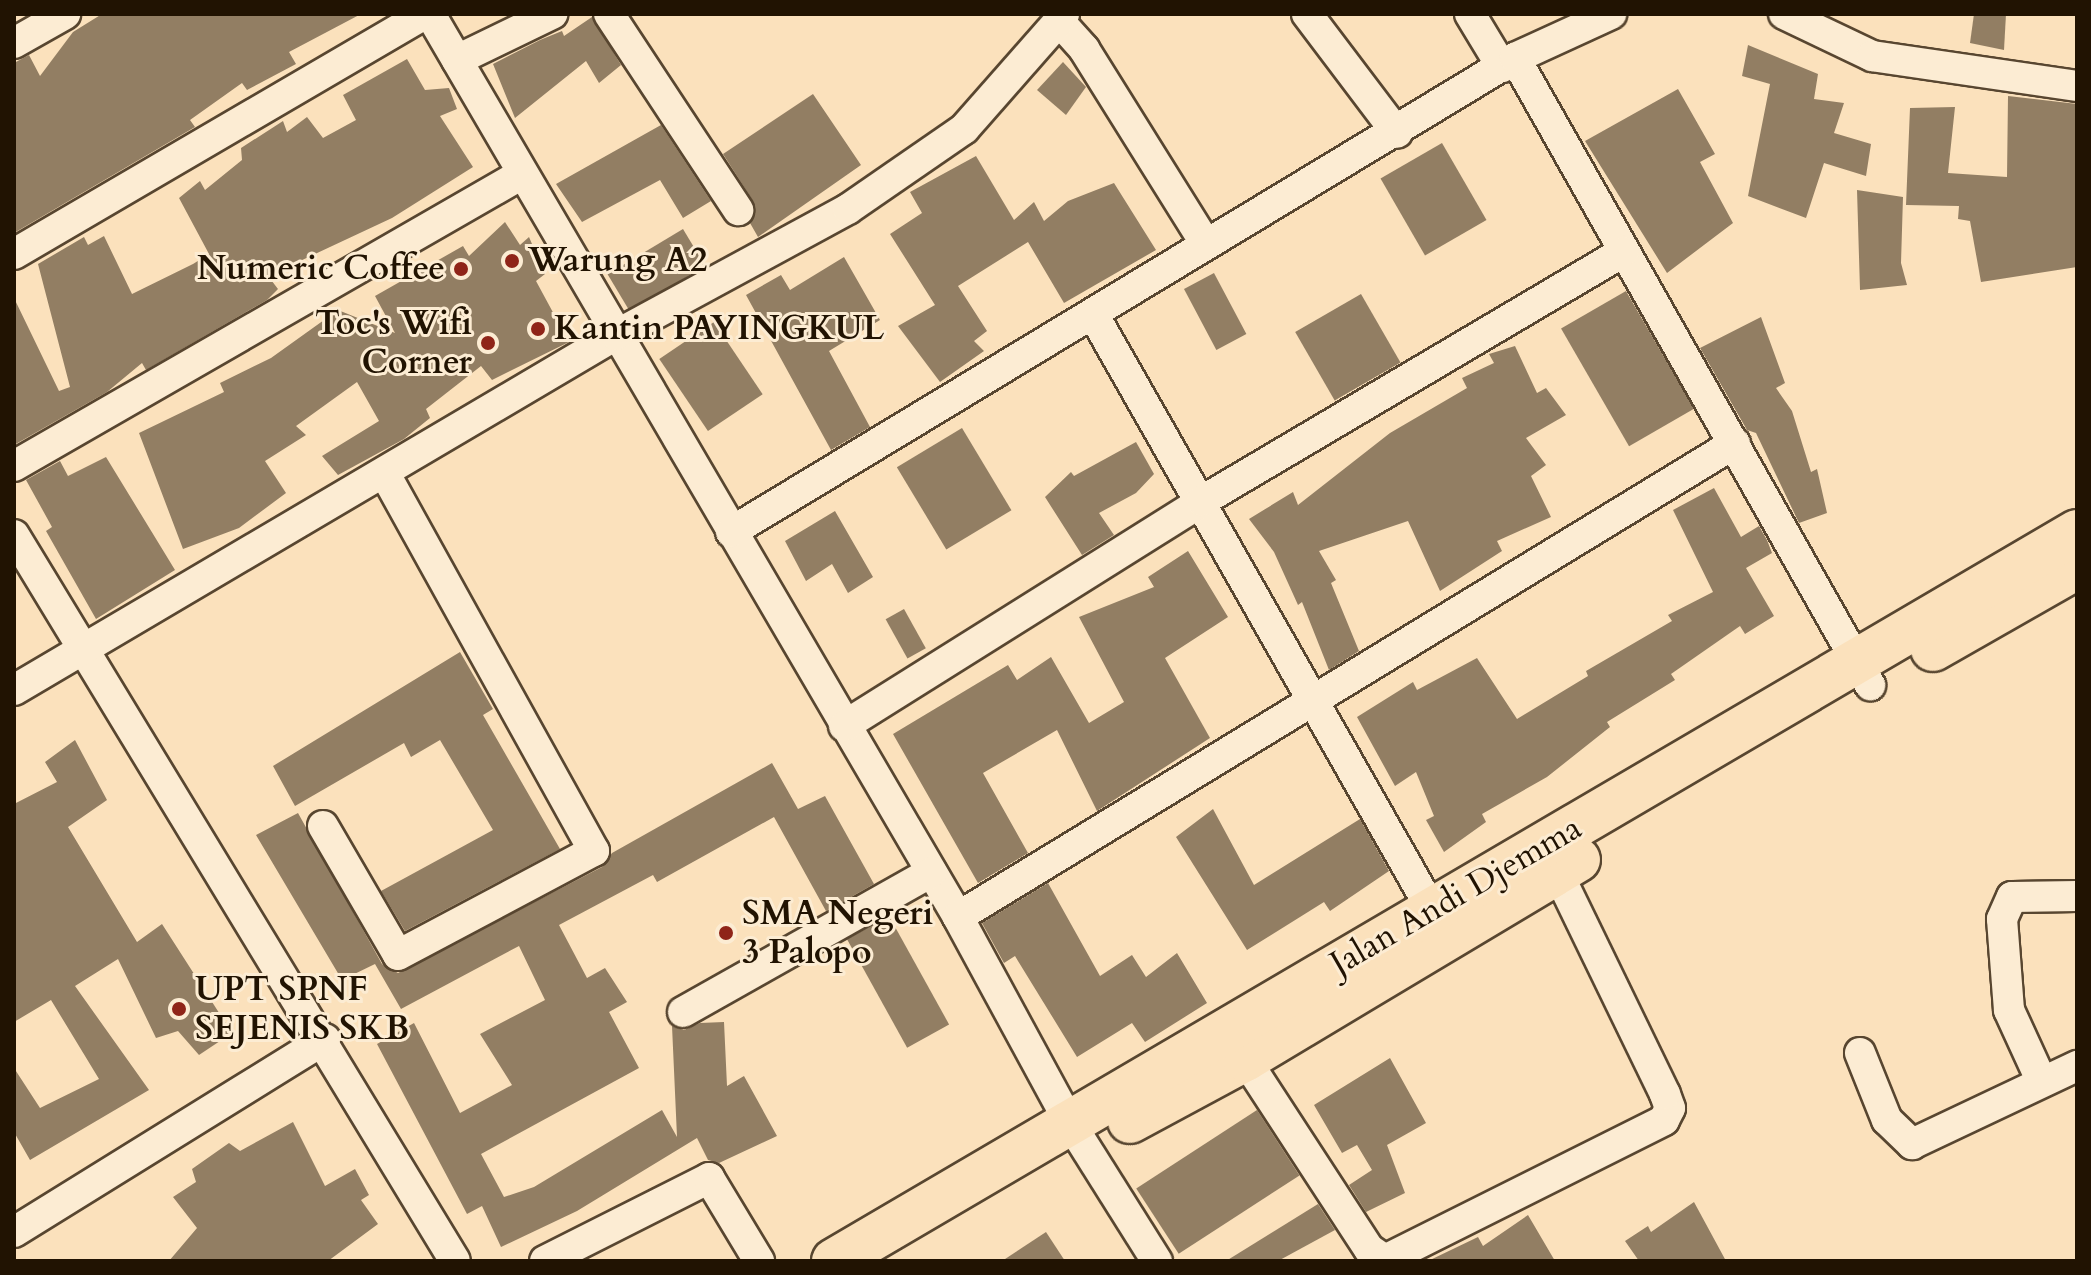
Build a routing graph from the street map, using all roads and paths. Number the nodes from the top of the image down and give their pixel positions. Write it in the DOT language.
graph roads {
  1 [pos="65,14"];
  2 [pos="427,14"];
  3 [pos="552,14"];
  4 [pos="609,14"];
  5 [pos="1307,14"];
  6 [pos="1470,14"];
  7 [pos="1611,14"];
  8 [pos="1784,14"];
  9 [pos="1062,18"];
  10 [pos="14,43"];
  11 [pos="457,60"];
  12 [pos="1508,62"];
  13 [pos="2077,86"];
  14 [pos="1397,133"];
  15 [pos="522,174"];
  16 [pos="738,210"];
  17 [pos="1205,243"];
  18 [pos="1624,251"];
  19 [pos="14,254"];
  20 [pos="1093,314"];
  21 [pos="616,335"];
  22 [pos="1735,443"];
  23 [pos="14,466"];
  24 [pos="385,474"];
  25 [pos="1202,501"];
  26 [pos="731,532"];
  27 [pos="2077,532"];
  28 [pos="14,535"];
  29 [pos="2077,567"];
  30 [pos="82,649"];
  31 [pos="1863,673"];
  32 [pos="14,690"];
  33 [pos="1315,704"];
  34 [pos="844,726"];
  35 [pos="323,826"];
  36 [pos="931,872"];
  37 [pos="1557,872"];
  38 [pos="2077,896"];
  39 [pos="1432,910"];
  40 [pos="958,917"];
  41 [pos="683,1012"];
  42 [pos="325,1039"];
  43 [pos="1860,1053"];
  44 [pos="1245,1059"];
  45 [pos="2077,1066"];
  46 [pos="2041,1080"];
  47 [pos="1077,1134"];
  48 [pos="14,1232"];
  49 [pos="455,1261"];
  50 [pos="545,1261"];
  51 [pos="759,1261"];
  52 [pos="834,1261"];
  53 [pos="889,1261"];
  54 [pos="1157,1261"];
  1 -- 10 [label="street"];
  2 -- 11 [label="street"];
  2 -- 19 [label="street"];
  3 -- 11 [label="street"];
  4 -- 16 [label="street"];
  5 -- 14 [label="street"];
  6 -- 12 [label="street"];
  7 -- 12 [label="street"];
  8 -- 13 [label="street"];
  9 -- 17 [label="street"];
  9 -- 21 [label="street"];
  11 -- 15 [label="street"];
  12 -- 14 [label="street"];
  12 -- 18 [label="street"];
  14 -- 17 [label="street"];
  15 -- 21 [label="street"];
  15 -- 23 [label="street"];
  17 -- 20 [label="street"];
  18 -- 22 [label="street"];
  18 -- 25 [label="street"];
  20 -- 25 [label="street"];
  20 -- 26 [label="street"];
  21 -- 24 [label="street"];
  21 -- 26 [label="street"];
  22 -- 31 [label="street"];
  22 -- 33 [label="street"];
  24 -- 30 [label="street"];
  24 -- 35 [label="street"];
  25 -- 33 [label="street"];
  25 -- 34 [label="street"];
  26 -- 34 [label="street"];
  27 -- 31 [label="highway, Jalan Andi Djemma"];
  28 -- 30 [label="street"];
  29 -- 31 [label="highway, Jalan Andi Djemma"];
  30 -- 32 [label="street"];
  30 -- 42 [label="street"];
  31 -- 37 [label="highway, Jalan Andi Djemma"];
  31 -- 39 [label="highway, Jalan Andi Djemma"];
  33 -- 39 [label="street"];
  33 -- 40 [label="street"];
  34 -- 36 [label="street"];
  36 -- 40 [label="street"];
  36 -- 41 [label="street"];
  37 -- 44 [label="highway, Jalan Andi Djemma"];
  37 -- 44 [label="street"];
  38 -- 46 [label="street"];
  39 -- 47 [label="highway, Jalan Andi Djemma"];
  40 -- 47 [label="street"];
  42 -- 48 [label="street"];
  42 -- 49 [label="street"];
  43 -- 46 [label="street"];
  44 -- 47 [label="highway, Jalan Andi Djemma"];
  45 -- 46 [label="street"];
  47 -- 52 [label="highway, Jalan Andi Djemma"];
  47 -- 53 [label="highway, Jalan Andi Djemma"];
  47 -- 54 [label="street"];
  50 -- 51 [label="street"];
}
